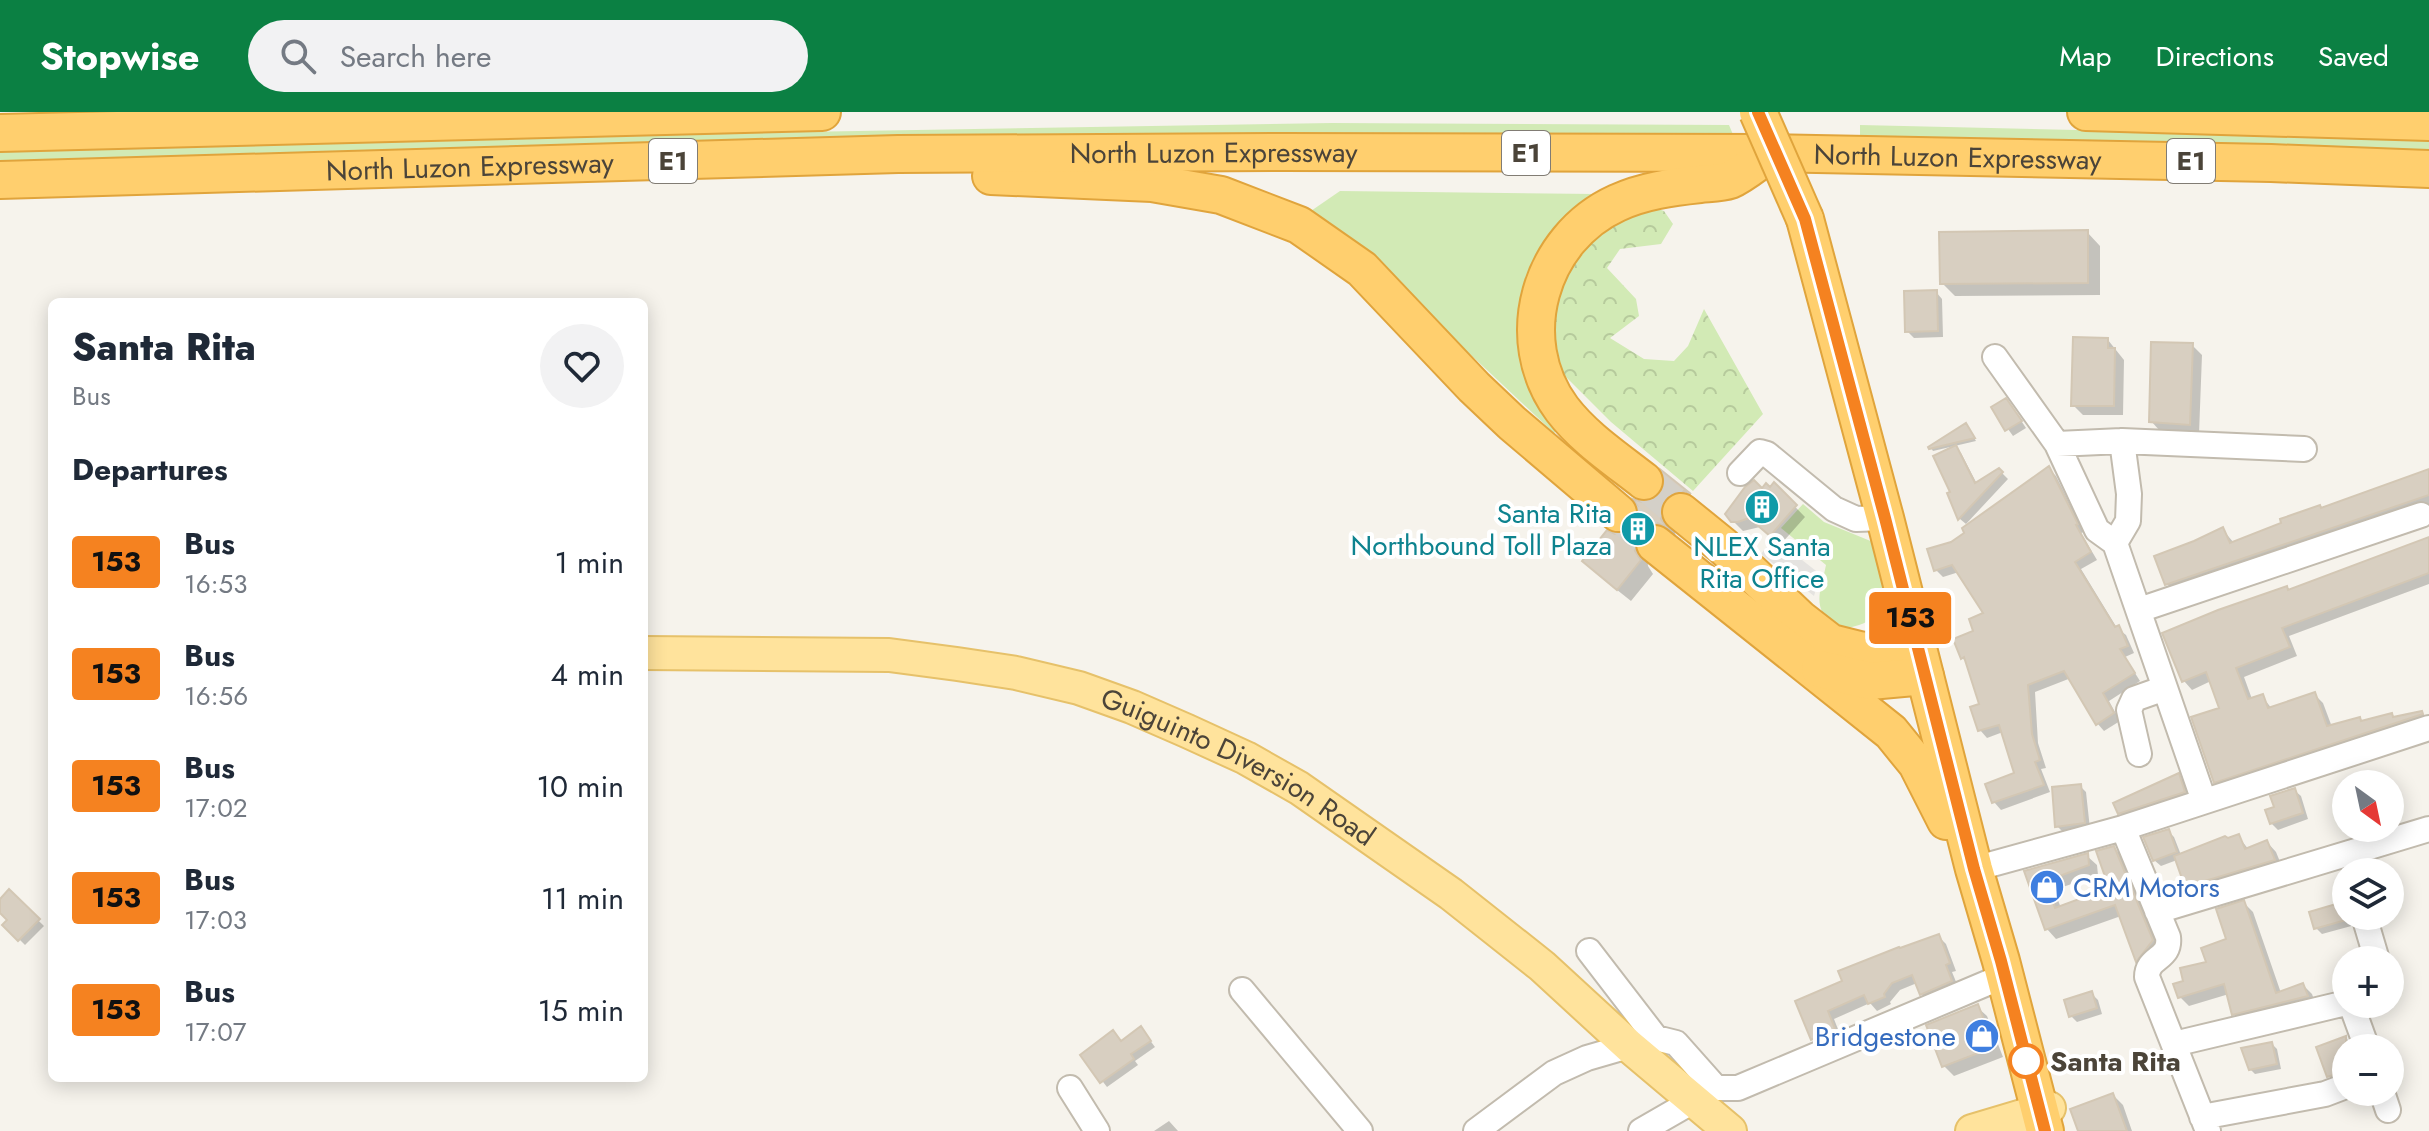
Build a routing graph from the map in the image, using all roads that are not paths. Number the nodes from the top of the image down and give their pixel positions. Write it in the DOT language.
graph roads {
  1 [pos="822,112"];
  2 [pos="1758,112"];
  3 [pos="2086,112"];
  4 [pos="2429,122"];
  5 [pos="0,133"];
  6 [pos="1771,153"];
  7 [pos="898,154"];
  8 [pos="2429,169"];
  9 [pos="0,180"];
  10 [pos="1995,357"];
  11 [pos="2122,441"];
  12 [pos="2057,444"];
  13 [pos="2304,449"];
  14 [pos="1740,473"];
  15 [pos="1644,481"];
  16 [pos="1681,512"];
  17 [pos="1618,513"];
  18 [pos="2421,515"];
  19 [pos="1885,518"];
  20 [pos="2115,543"];
  21 [pos="1655,544"];
  22 [pos="2139,610"];
  23 [pos="648,653"];
  24 [pos="1921,660"];
  25 [pos="1810,666"];
  26 [pos="2165,688"];
  27 [pos="2429,728"];
  28 [pos="2139,754"];
  29 [pos="2204,801"];
  30 [pos="2123,828"];
  31 [pos="2429,829"];
  32 [pos="2359,858"];
  33 [pos="1972,862"];
  34 [pos="2332,867"];
  35 [pos="2157,911"];
  36 [pos="1589,951"];
  37 [pos="2004,976"];
  38 [pos="1242,990"];
  39 [pos="2332,1008"];
  40 [pos="1642,1042"];
  41 [pos="2174,1044"];
  42 [pos="1070,1088"];
  43 [pos="1716,1088"];
  44 [pos="2332,1091"];
  45 [pos="2047,1119"];
  46 [pos="2205,1124"];
  47 [pos="1097,1131"];
  48 [pos="1360,1131"];
  49 [pos="1476,1131"];
  50 [pos="1641,1131"];
  51 [pos="1730,1131"];
  52 [pos="1972,1131"];
  1 -- 5 [label="highway, North Luzon Expressway / E1"];
  2 -- 19 [label="highway, bridge"];
  3 -- 4 [label="highway, North Luzon Expressway / E1"];
  6 -- 7 [label="highway, North Luzon Expressway / E1"];
  6 -- 8 [label="highway, North Luzon Expressway / E1"];
  6 -- 15 [label="highway"];
  7 -- 9 [label="highway, North Luzon Expressway / E1"];
  7 -- 17 [label="highway"];
  10 -- 12 [label="street"];
  11 -- 12 [label="street"];
  11 -- 13 [label="street"];
  11 -- 20 [label="street"];
  12 -- 20 [label="street"];
  14 -- 19 [label="street"];
  16 -- 24 [label="highway"];
  18 -- 22 [label="street"];
  19 -- 24 [label="highway"];
  20 -- 22 [label="street"];
  21 -- 25 [label="highway"];
  22 -- 26 [label="street"];
  23 -- 40 [label="main road, Guiguinto Diversion Road"];
  24 -- 25 [label="highway"];
  24 -- 33 [label="highway"];
  25 -- 33 [label="highway"];
  26 -- 28 [label="street"];
  26 -- 29 [label="street"];
  27 -- 29 [label="street"];
  29 -- 30 [label="street"];
  30 -- 33 [label="street"];
  30 -- 35 [label="street"];
  31 -- 32 [label="street"];
  33 -- 37 [label="highway"];
  34 -- 35 [label="street"];
  35 -- 41 [label="street"];
  36 -- 40 [label="street"];
  37 -- 43 [label="street"];
  37 -- 45 [label="highway"];
  38 -- 48 [label="street"];
  39 -- 41 [label="street"];
  40 -- 43 [label="street"];
  40 -- 49 [label="street"];
  40 -- 51 [label="main road, Guiguinto Diversion Road"];
  41 -- 46 [label="street"];
  42 -- 47 [label="street"];
  43 -- 50 [label="street"];
  44 -- 46 [label="street"];
  45 -- 52 [label="main road"];
}
